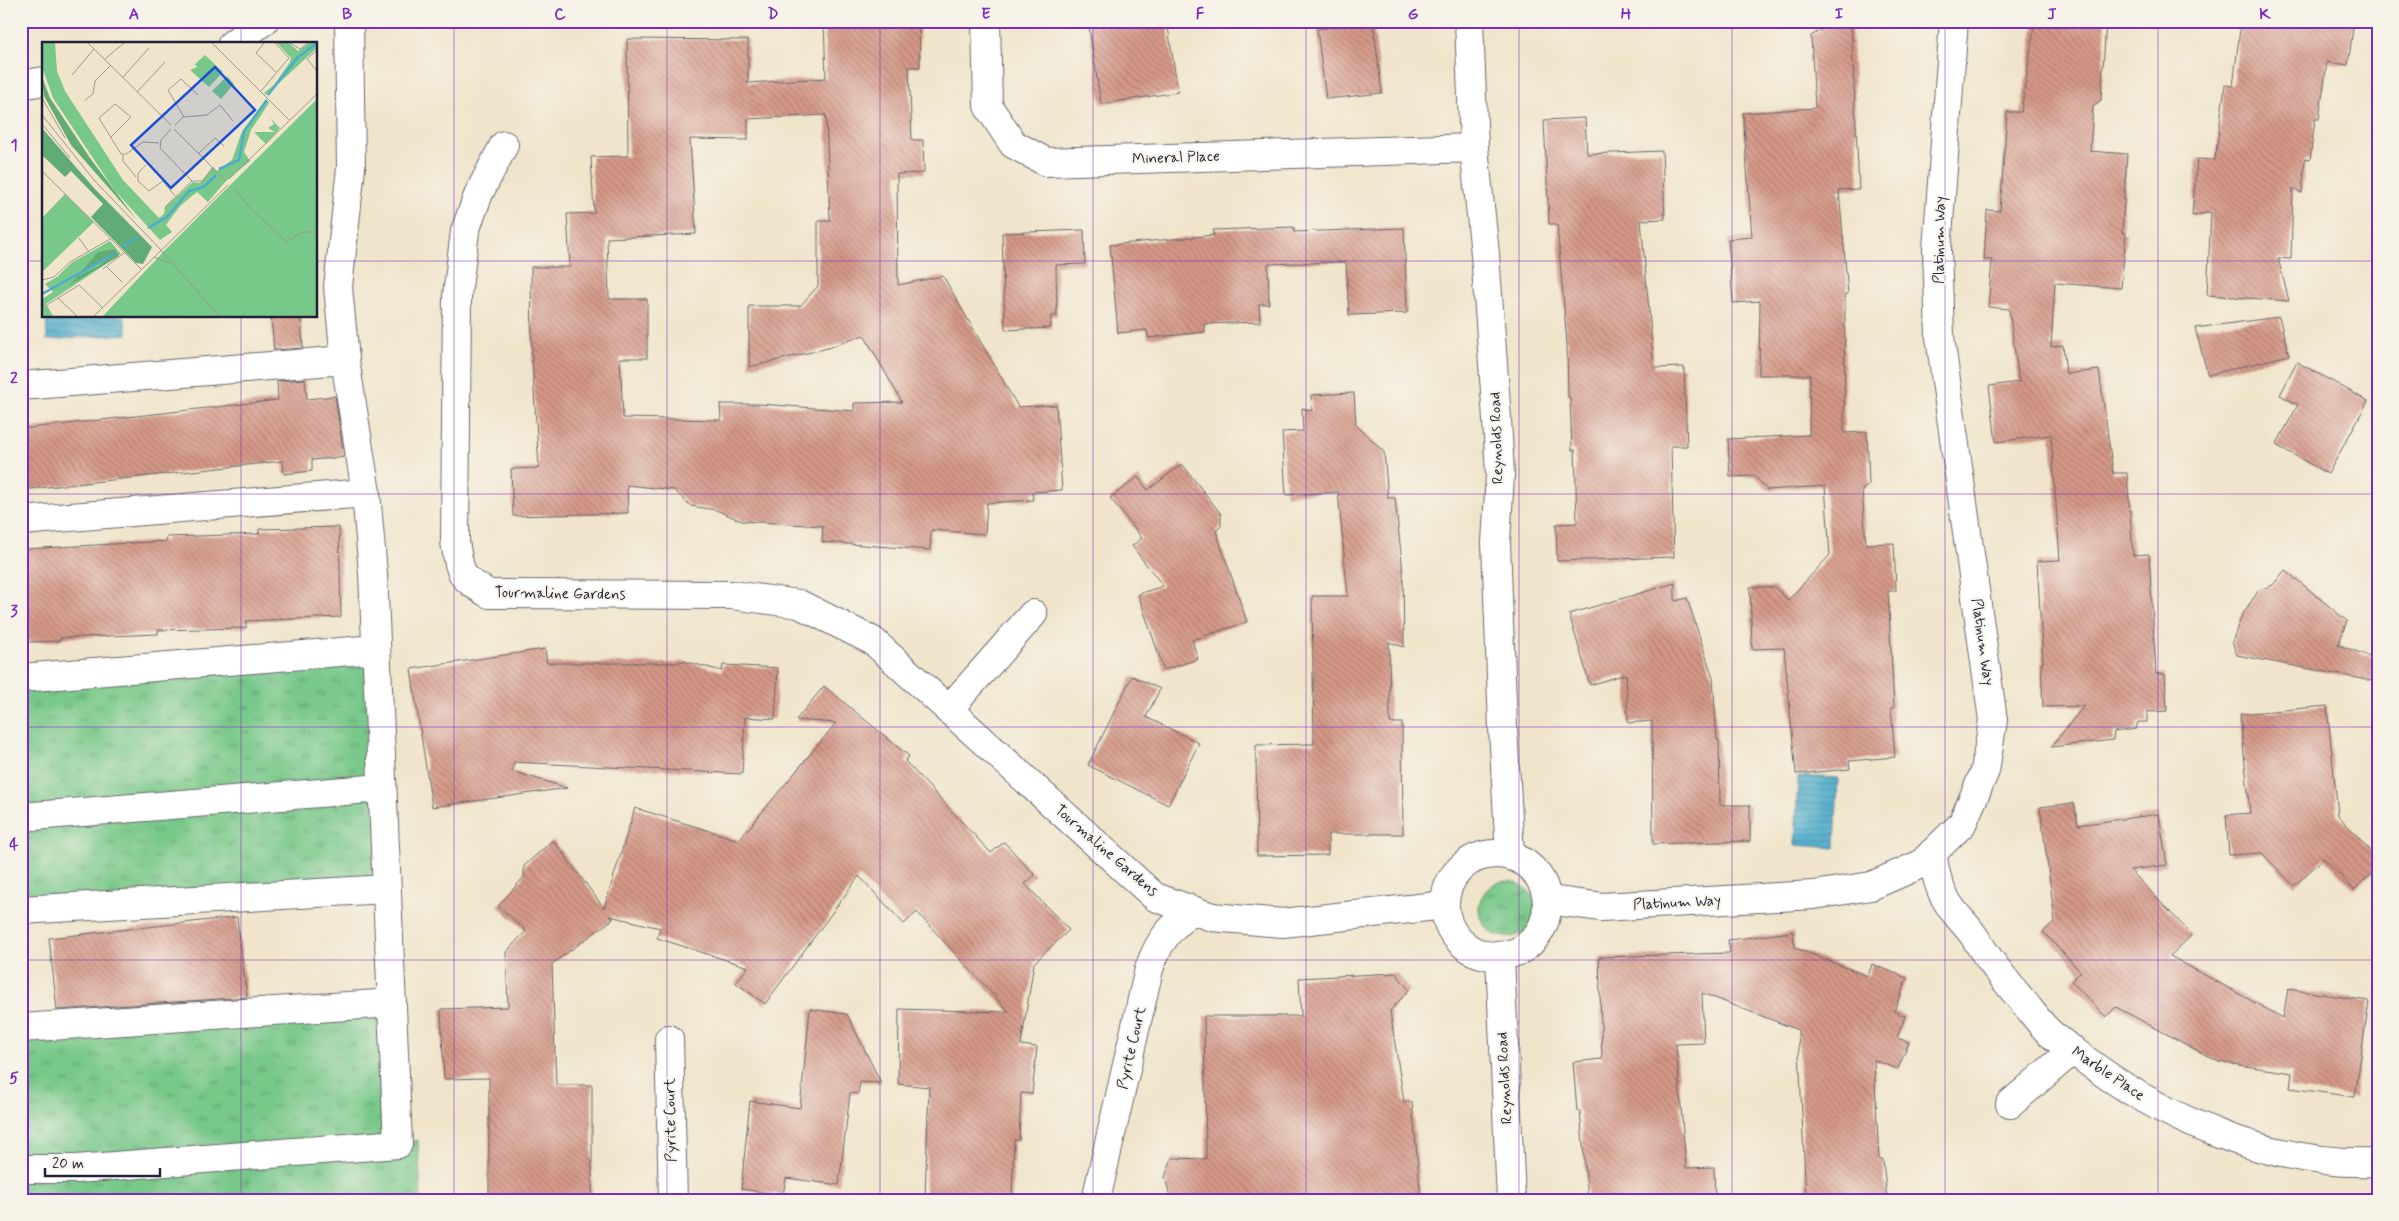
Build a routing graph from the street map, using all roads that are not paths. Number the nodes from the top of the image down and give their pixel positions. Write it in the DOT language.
graph roads {
  1 [pos="264,21"];
  2 [pos="349,21"];
  3 [pos="986,21"];
  4 [pos="1469,21"];
  5 [pos="1954,21"];
  6 [pos="235,42"];
  7 [pos="42,81"];
  8 [pos="21,85"];
  9 [pos="504,145"];
  10 [pos="1474,148"];
  11 [pos="345,360"];
  12 [pos="21,386"];
  13 [pos="366,493"];
  14 [pos="21,521"];
  15 [pos="1033,614"];
  16 [pos="376,649"];
  17 [pos="21,678"];
  18 [pos="948,710"];
  19 [pos="382,788"];
  20 [pos="21,817"];
  21 [pos="1932,853"];
  22 [pos="1510,856"];
  23 [pos="386,889"];
  24 [pos="1548,900"];
  25 [pos="1446,905"];
  26 [pos="21,910"];
  27 [pos="1192,910"];
  28 [pos="1500,956"];
  29 [pos="392,1003"];
  30 [pos="21,1028"];
  31 [pos="669,1039"];
  32 [pos="2073,1050"];
  33 [pos="2010,1104"];
  34 [pos="2378,1162"];
  35 [pos="21,1169"];
  36 [pos="673,1200"];
  37 [pos="1096,1200"];
  38 [pos="1511,1200"];
  1 -- 6 [label="street"];
  2 -- 11 [label="street"];
  3 -- 10 [label="street, Mineral Place"];
  4 -- 10 [label="street, Reynolds Road"];
  5 -- 21 [label="street, Platinum Way"];
  7 -- 8 [label="street"];
  9 -- 18 [label="street, Tourmaline Gardens"];
  10 -- 22 [label="street, Reynolds Road"];
  11 -- 12 [label="street"];
  11 -- 13 [label="street"];
  13 -- 14 [label="street"];
  13 -- 16 [label="street"];
  15 -- 18 [label="street"];
  16 -- 17 [label="street"];
  16 -- 19 [label="street"];
  18 -- 27 [label="street, Tourmaline Gardens"];
  19 -- 20 [label="street"];
  19 -- 23 [label="street"];
  21 -- 24 [label="street, Platinum Way"];
  21 -- 32 [label="street, Marble Place"];
  22 -- 24 [label="street"];
  22 -- 25 [label="street"];
  23 -- 26 [label="street"];
  23 -- 29 [label="street"];
  24 -- 28 [label="street"];
  25 -- 27 [label="street, Tourmaline Gardens"];
  25 -- 28 [label="street"];
  27 -- 37 [label="street, Pyrite Court"];
  28 -- 38 [label="street, Reynolds Road"];
  29 -- 30 [label="street"];
  29 -- 35 [label="street"];
  31 -- 36 [label="street, Pyrite Court"];
  32 -- 33 [label="street"];
  32 -- 34 [label="street, Marble Place"];
}
